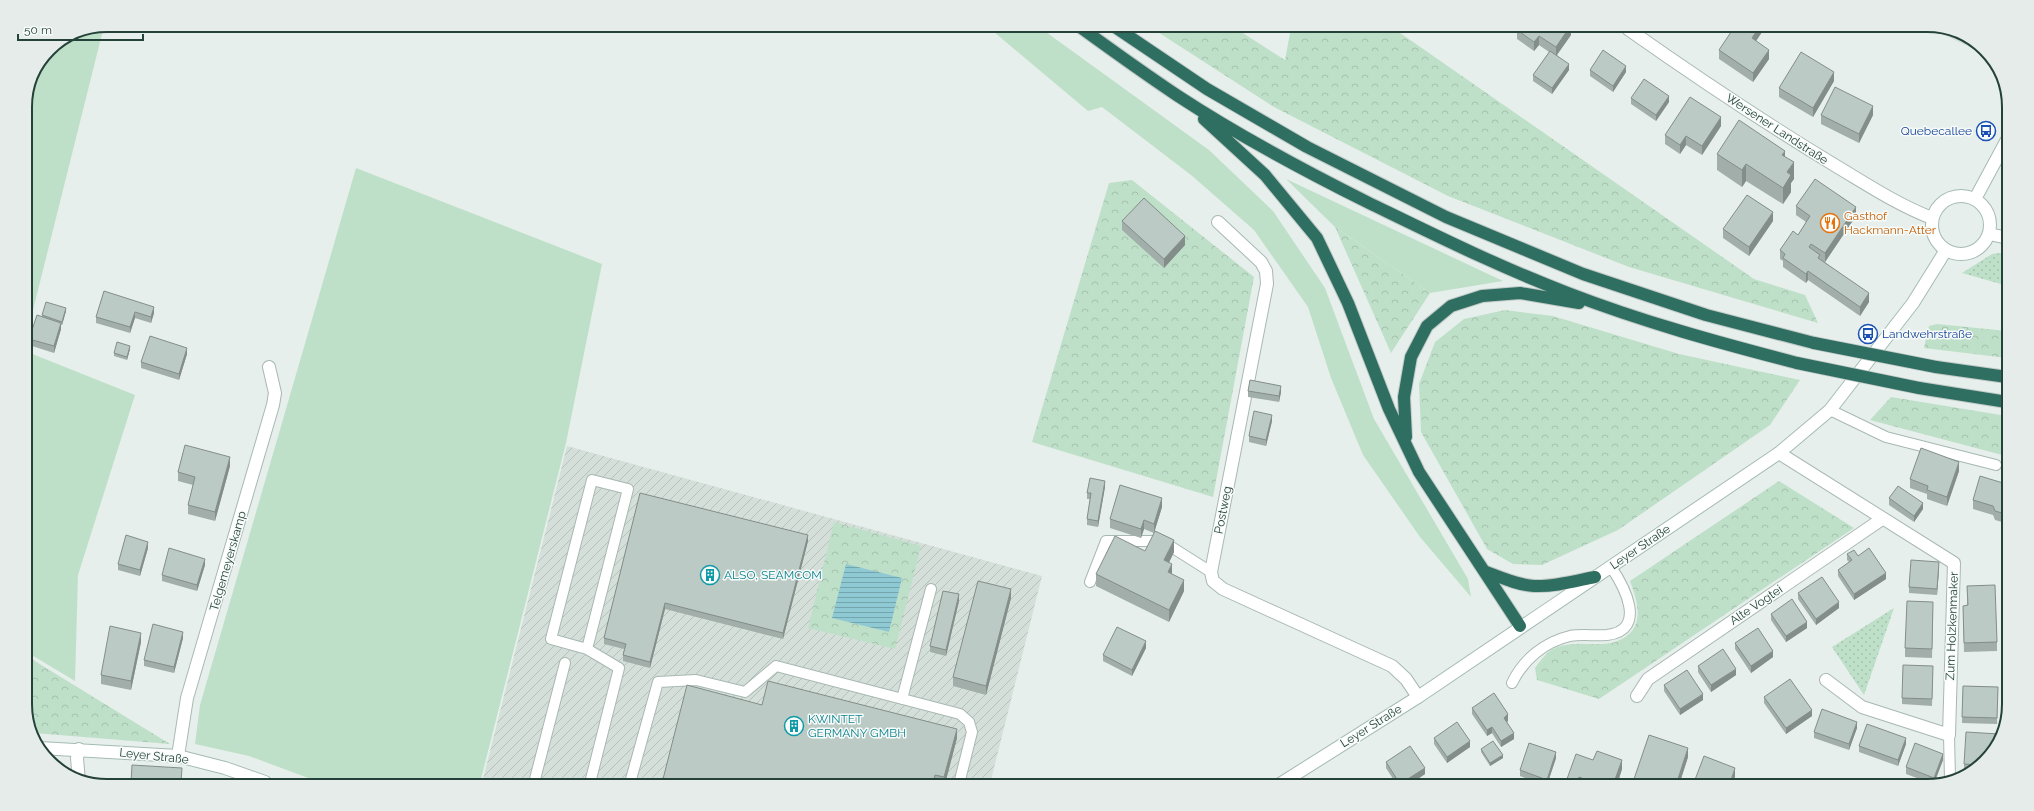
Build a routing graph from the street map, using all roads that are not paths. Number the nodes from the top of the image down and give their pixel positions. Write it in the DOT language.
graph roads {
  1 [pos="1087,32"];
  2 [pos="1123,32"];
  3 [pos="1632,32"];
  4 [pos="1179,97"];
  5 [pos="2002,149"];
  6 [pos="1975,199"];
  7 [pos="1932,218"];
  8 [pos="1218,222"];
  9 [pos="1989,234"];
  10 [pos="2002,237"];
  11 [pos="1946,250"];
  12 [pos="1616,310"];
  13 [pos="269,367"];
  14 [pos="2002,376"];
  15 [pos="2002,401"];
  16 [pos="1830,410"];
  17 [pos="1406,443"];
  18 [pos="1779,453"];
  19 [pos="1996,465"];
  20 [pos="1882,519"];
  21 [pos="1611,566"];
  22 [pos="1484,571"];
  23 [pos="1210,572"];
  24 [pos="1595,577"];
  25 [pos="1090,582"];
  26 [pos="931,589"];
  27 [pos="1520,626"];
  28 [pos="587,649"];
  29 [pos="566,664"];
  30 [pos="1826,680"];
  31 [pos="1512,683"];
  32 [pos="1637,696"];
  33 [pos="1418,697"];
  34 [pos="902,699"];
  35 [pos="1949,735"];
  36 [pos="46,748"];
  37 [pos="79,749"];
  38 [pos="178,756"];
  39 [pos="78,773"];
  40 [pos="1950,775"];
  41 [pos="257,779"];
  42 [pos="535,779"];
  43 [pos="591,779"];
  44 [pos="631,779"];
  45 [pos="960,779"];
  46 [pos="1288,779"];
  1 -- 4 [label="highway"];
  2 -- 14 [label="highway, bridge"];
  3 -- 7 [label="street, Wersener Landstraße"];
  4 -- 12 [label="highway"];
  4 -- 17 [label="highway"];
  5 -- 6 [label="street"];
  6 -- 7 [label="street"];
  6 -- 9 [label="street"];
  7 -- 11 [label="street"];
  8 -- 23 [label="street, Postweg"];
  9 -- 10 [label="street"];
  9 -- 11 [label="street"];
  11 -- 16 [label="street, Leyer Straße"];
  12 -- 15 [label="highway, bridge"];
  12 -- 17 [label="highway"];
  13 -- 38 [label="street, Telgemeyerskamp"];
  16 -- 18 [label="street, Leyer Straße"];
  16 -- 19 [label="lane"];
  17 -- 22 [label="highway"];
  18 -- 20 [label="street, Zum Holzkenmaker"];
  18 -- 21 [label="street, Leyer Straße"];
  20 -- 32 [label="street, Alte Vogtei"];
  20 -- 35 [label="street, Zum Holzkenmaker"];
  21 -- 24 [label="street, Leyer Straße"];
  21 -- 31 [label="lane"];
  22 -- 24 [label="highway"];
  22 -- 27 [label="highway"];
  23 -- 25 [label="lane"];
  23 -- 33 [label="street"];
  24 -- 27 [label="street, Leyer Straße"];
  26 -- 34 [label="lane"];
  27 -- 33 [label="street, Leyer Straße"];
  28 -- 28 [label="lane"];
  28 -- 43 [label="lane"];
  29 -- 42 [label="lane"];
  30 -- 35 [label="street"];
  33 -- 46 [label="street, Leyer Straße"];
  34 -- 44 [label="lane"];
  34 -- 45 [label="lane"];
  35 -- 40 [label="lane"];
  36 -- 37 [label="street, Leyer Straße"];
  37 -- 38 [label="street, Leyer Straße"];
  37 -- 39 [label="street"];
  38 -- 41 [label="street, Leyer Straße"];
}
